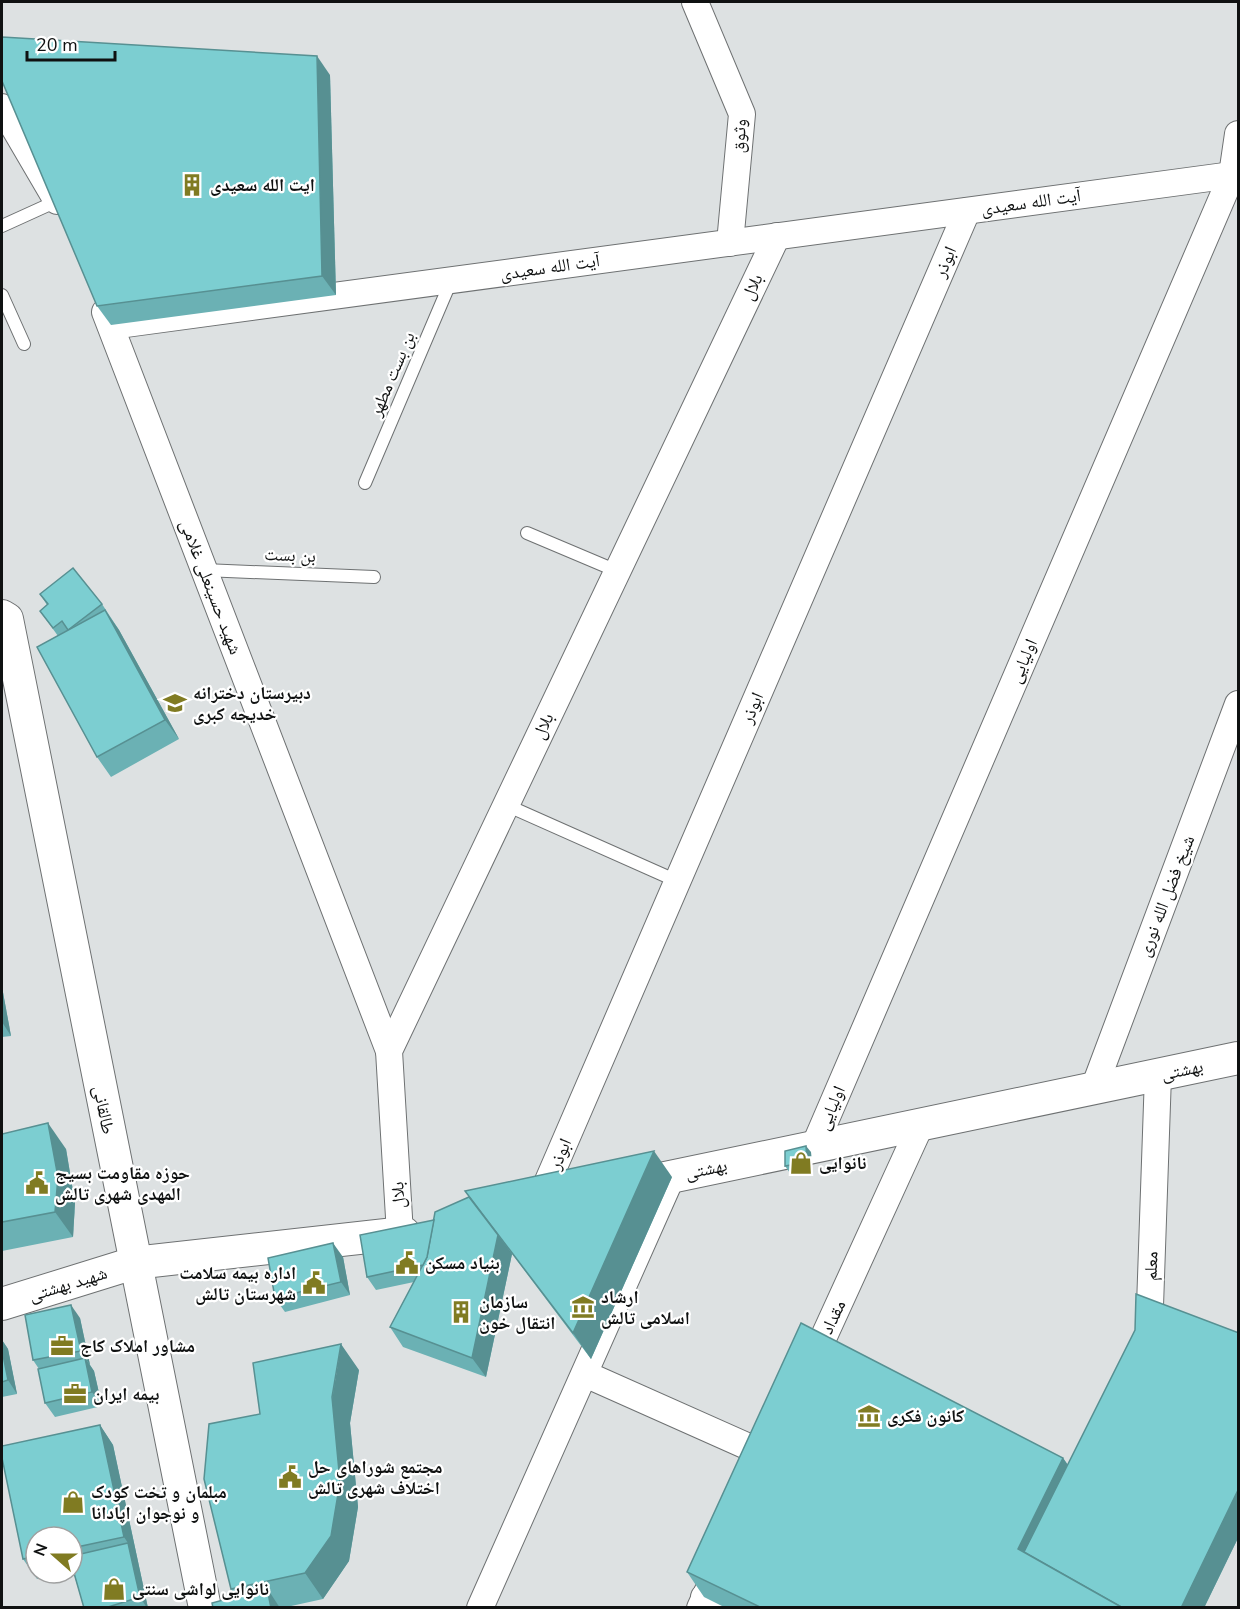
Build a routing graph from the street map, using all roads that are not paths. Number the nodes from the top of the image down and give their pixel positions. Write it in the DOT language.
graph roads {
  1 [pos="695,2"];
  2 [pos="2,106"];
  3 [pos="1239,134"];
  4 [pos="1232,175"];
  5 [pos="62,211"];
  6 [pos="967,211"];
  7 [pos="2,226"];
  8 [pos="777,236"];
  9 [pos="730,243"];
  10 [pos="451,280"];
  11 [pos="98,294"];
  12 [pos="2,295"];
  13 [pos="111,326"];
  14 [pos="24,344"];
  15 [pos="365,483"];
  16 [pos="527,533"];
  17 [pos="204,570"];
  18 [pos="617,571"];
  19 [pos="374,577"];
  20 [pos="2,616"];
  21 [pos="1239,704"];
  22 [pos="506,805"];
  23 [pos="677,881"];
  24 [pos="389,1050"];
  25 [pos="1239,1058"];
  26 [pos="1158,1075"];
  27 [pos="1094,1088"];
  28 [pos="921,1124"];
  29 [pos="814,1147"];
  30 [pos="672,1176"];
  31 [pos="605,1191"];
  32 [pos="572,1198"];
  33 [pos="526,1207"];
  34 [pos="434,1226"];
  35 [pos="400,1234"];
  36 [pos="134,1263"];
  37 [pos="2,1304"];
  38 [pos="1143,1359"];
  39 [pos="585,1374"];
  40 [pos="799,1391"];
  41 [pos="769,1456"];
  42 [pos="729,1543"];
  43 [pos="710,1604"];
  44 [pos="205,1608"];
  45 [pos="480,1608"];
  1 -- 9 [label="street, وثوق"];
  2 -- 5 [label="street"];
  3 -- 4 [label="street, اولیایی"];
  4 -- 6 [label="street, آیت الله سعیدی"];
  4 -- 29 [label="street, اولیایی"];
  5 -- 7 [label="lane"];
  6 -- 8 [label="street, آیت الله سعیدی"];
  6 -- 23 [label="street, ابوذر"];
  8 -- 9 [label="street, آیت الله سعیدی"];
  8 -- 18 [label="street, بلال"];
  9 -- 10 [label="street, آیت الله سعیدی"];
  10 -- 13 [label="street, آیت الله سعیدی"];
  10 -- 15 [label="lane, بن بست مطهر"];
  11 -- 13 [label="street"];
  12 -- 14 [label="lane"];
  13 -- 17 [label="street, شهید حسینعلی غلامی"];
  16 -- 18 [label="lane"];
  17 -- 19 [label="lane, بن بست"];
  17 -- 24 [label="street, شهید حسینعلی غلامی"];
  18 -- 22 [label="street, بلال"];
  20 -- 36 [label="street, طالقانی"];
  21 -- 27 [label="street, شیخ فضل الله نوری"];
  22 -- 23 [label="lane"];
  22 -- 24 [label="street, بلال"];
  23 -- 33 [label="street, ابوذر"];
  24 -- 35 [label="street, بلال"];
  25 -- 26 [label="street, بهشتی"];
  26 -- 27 [label="street, بهشتی"];
  26 -- 38 [label="street, معلم"];
  27 -- 28 [label="street, بهشتی"];
  28 -- 29 [label="street, بهشتی"];
  28 -- 40 [label="street, مقداد"];
  29 -- 30 [label="street, بهشتی"];
  30 -- 31 [label="street, بهشتی"];
  30 -- 39 [label="street"];
  32 -- 33 [label="street"];
  34 -- 35 [label="street"];
  35 -- 36 [label="street"];
  36 -- 37 [label="street, شهید بهشتی"];
  36 -- 44 [label="street, طالقانی"];
  39 -- 41 [label="street"];
  39 -- 45 [label="street"];
  42 -- 43 [label="street"];
}
